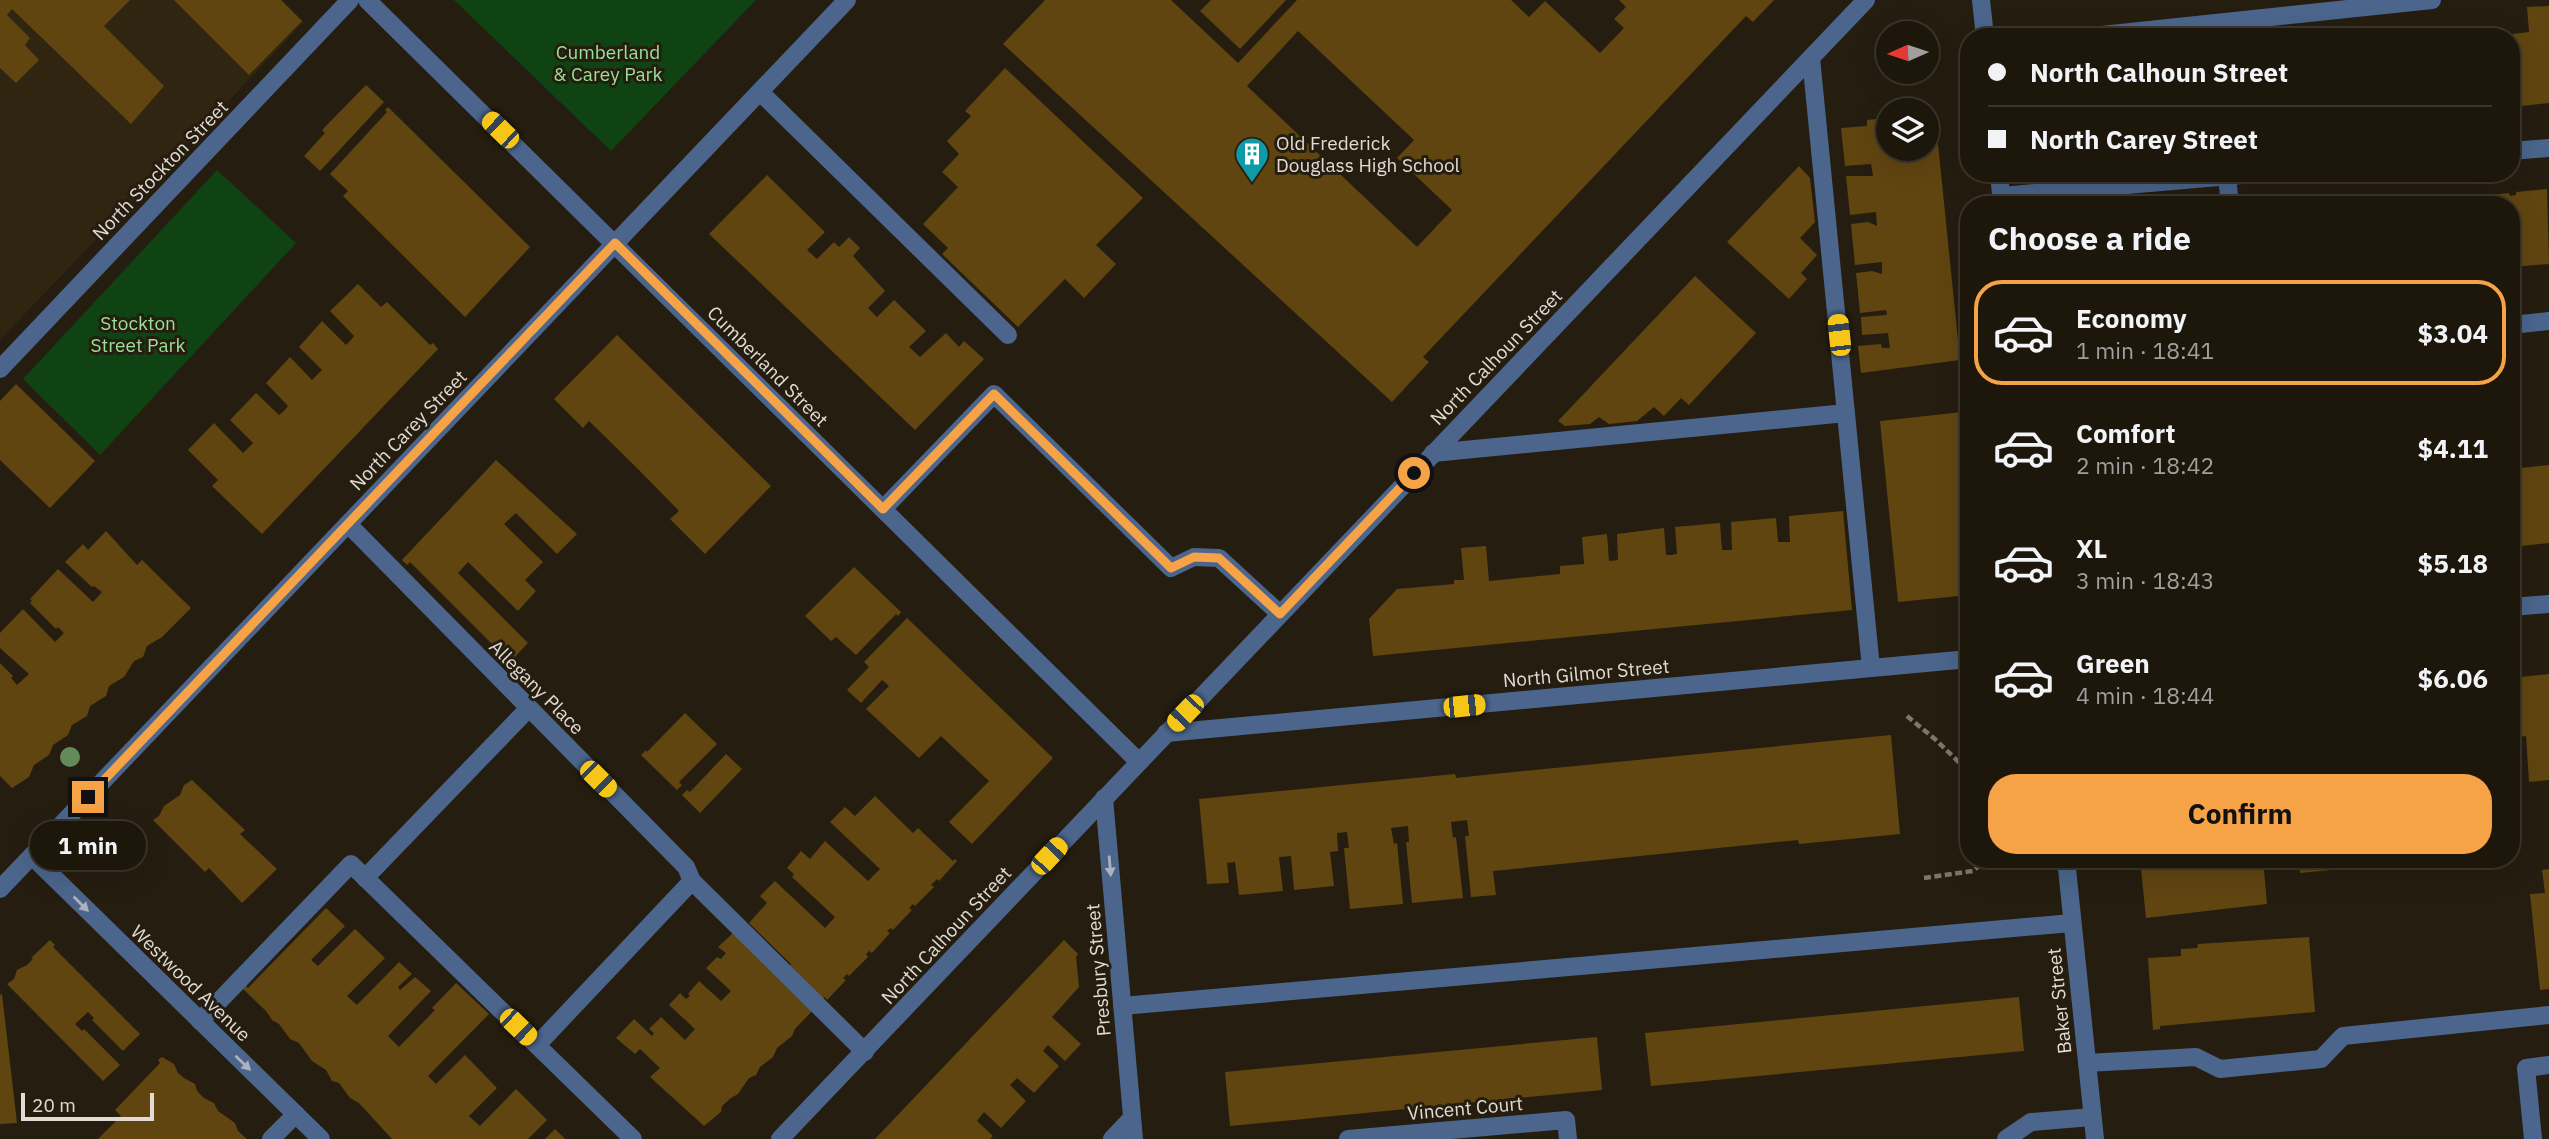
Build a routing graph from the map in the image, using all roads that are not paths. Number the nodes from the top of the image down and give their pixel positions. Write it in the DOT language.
graph roads {
  1 [pos="350,0"];
  2 [pos="368,0"];
  3 [pos="848,0"];
  4 [pos="1866,0"];
  5 [pos="1981,0"];
  6 [pos="2432,0"];
  7 [pos="1984,28"];
  8 [pos="2168,28"];
  9 [pos="1811,58"];
  10 [pos="760,92"];
  11 [pos="2549,148"];
  12 [pos="2520,150"];
  13 [pos="2178,182"];
  14 [pos="2041,196"];
  15 [pos="615,243"];
  16 [pos="2549,321"];
  17 [pos="2520,324"];
  18 [pos="1008,335"];
  19 [pos="0,369"];
  20 [pos="1846,413"];
  21 [pos="1433,453"];
  22 [pos="883,509"];
  23 [pos="348,524"];
  24 [pos="2549,604"];
  25 [pos="2520,606"];
  26 [pos="1280,614"];
  27 [pos="1960,660"];
  28 [pos="1871,668"];
  29 [pos="528,709"];
  30 [pos="1166,733"];
  31 [pos="1139,762"];
  32 [pos="1104,798"];
  33 [pos="32,856"];
  34 [pos="2067,868"];
  35 [pos="365,878"];
  36 [pos="692,881"];
  37 [pos="0,889"];
  38 [pos="2072,923"];
  39 [pos="1122,1006"];
  40 [pos="2549,1014"];
  41 [pos="200,1021"];
  42 [pos="537,1045"];
  43 [pos="865,1052"];
  44 [pos="2087,1063"];
  45 [pos="2549,1065"];
  46 [pos="296,1114"];
  47 [pos="2092,1117"];
  48 [pos="1132,1118"];
  49 [pos="271,1139"];
  50 [pos="321,1139"];
  51 [pos="633,1139"];
  52 [pos="780,1139"];
  53 [pos="1112,1139"];
  54 [pos="1134,1139"];
  55 [pos="1348,1139"];
  56 [pos="1568,1139"];
  57 [pos="2006,1139"];
  58 [pos="2095,1139"];
  59 [pos="2533,1139"];
  1 -- 19 [label="street, North Stockton Street"];
  2 -- 15 [label="street, Cumberland Street"];
  3 -- 10 [label="street, North Carey Street"];
  4 -- 9 [label="street, North Calhoun Street"];
  5 -- 7 [label="street"];
  6 -- 8 [label="street"];
  9 -- 20 [label="street"];
  9 -- 21 [label="street, North Calhoun Street"];
  10 -- 15 [label="street, North Carey Street"];
  10 -- 18 [label="street"];
  11 -- 12 [label="street"];
  13 -- 14 [label="street"];
  15 -- 22 [label="street, Cumberland Street"];
  15 -- 23 [label="street, North Carey Street"];
  16 -- 17 [label="street"];
  20 -- 21 [label="street"];
  20 -- 28 [label="street"];
  21 -- 26 [label="street, North Calhoun Street"];
  22 -- 26 [label="street"];
  22 -- 31 [label="street, Cumberland Street"];
  23 -- 29 [label="street, Allegany Place"];
  23 -- 33 [label="street, North Carey Street"];
  24 -- 25 [label="street"];
  26 -- 30 [label="street, North Calhoun Street"];
  27 -- 28 [label="street, North Gilmor Street"];
  28 -- 30 [label="street, North Gilmor Street"];
  29 -- 35 [label="street"];
  29 -- 36 [label="street, Allegany Place"];
  30 -- 31 [label="street, North Calhoun Street"];
  31 -- 32 [label="street, North Calhoun Street"];
  32 -- 39 [label="street, Presbury Street, one-way"];
  32 -- 43 [label="street, North Calhoun Street"];
  33 -- 37 [label="street, North Carey Street"];
  33 -- 41 [label="street, Westwood Avenue, one-way"];
  34 -- 38 [label="street, Baker Street"];
  35 -- 41 [label="street"];
  35 -- 42 [label="street"];
  36 -- 42 [label="street"];
  36 -- 43 [label="street, Allegany Place"];
  38 -- 39 [label="street"];
  38 -- 44 [label="street, Baker Street"];
  39 -- 48 [label="street, Presbury Street"];
  40 -- 44 [label="street"];
  41 -- 46 [label="street, Westwood Avenue, one-way"];
  42 -- 51 [label="street"];
  43 -- 52 [label="street, North Calhoun Street"];
  44 -- 47 [label="street, Baker Street"];
  45 -- 59 [label="street"];
  46 -- 49 [label="street"];
  46 -- 50 [label="street, Westwood Avenue"];
  47 -- 57 [label="street"];
  47 -- 58 [label="street, Baker Street"];
  48 -- 53 [label="street"];
  48 -- 54 [label="street, Presbury Street"];
  55 -- 56 [label="street, Vincent Court"];
}
